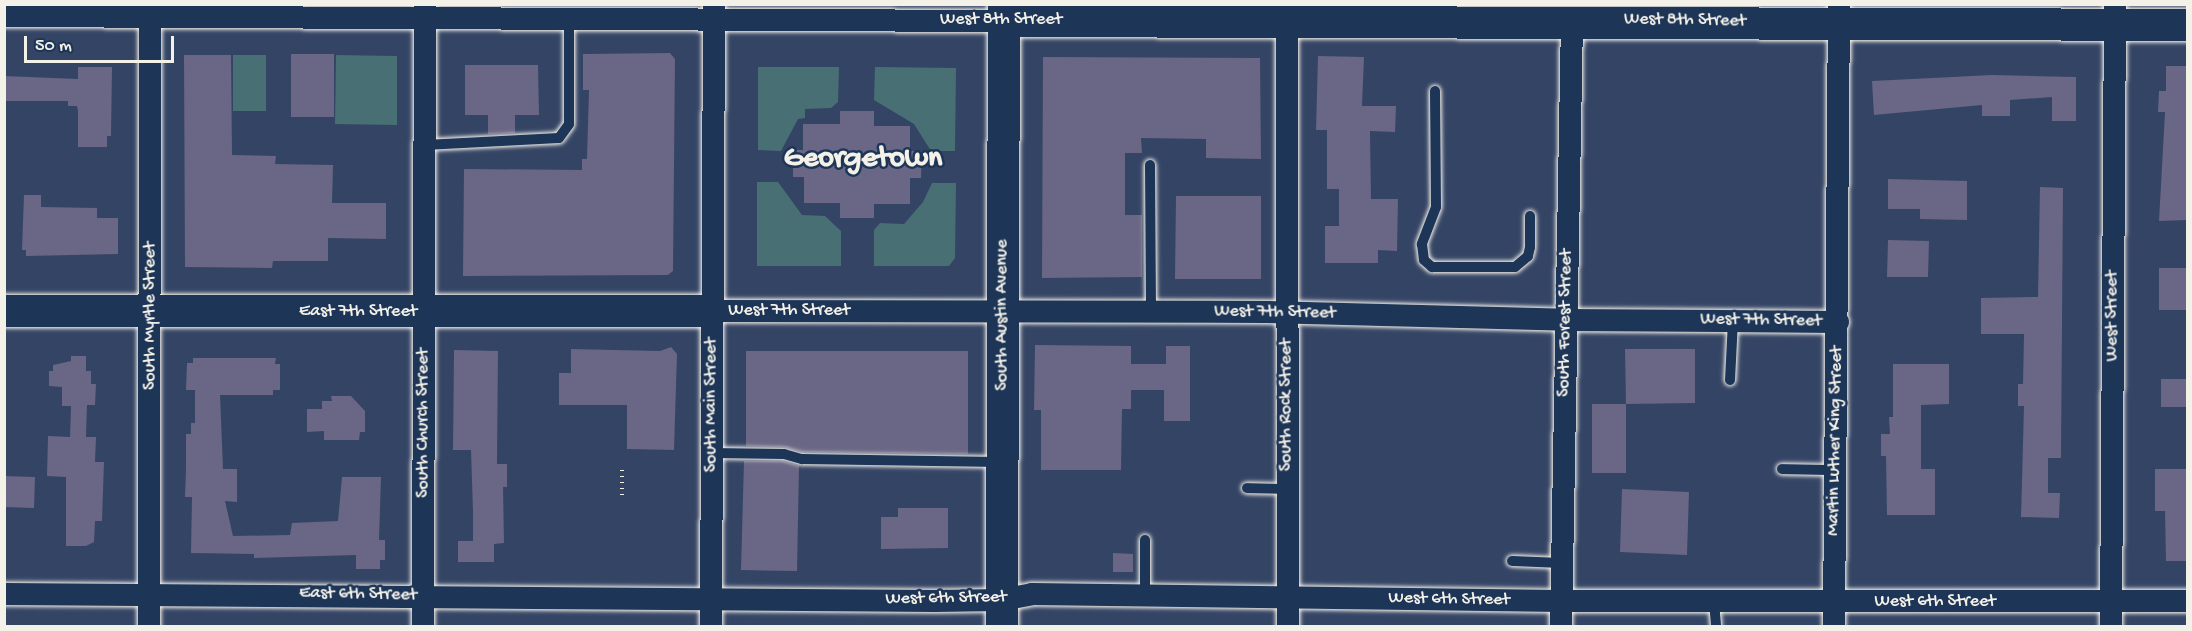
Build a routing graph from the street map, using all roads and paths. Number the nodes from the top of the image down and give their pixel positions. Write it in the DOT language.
graph roads {
  1 [pos="150,10"];
  2 [pos="314,11"];
  3 [pos="425,11"];
  4 [pos="714,12"];
  5 [pos="1287,12"];
  6 [pos="1004,13"];
  7 [pos="1839,14"];
  8 [pos="2115,15"];
  9 [pos="4,16"];
  10 [pos="569,18"];
  11 [pos="1572,20"];
  12 [pos="2187,25"];
  13 [pos="1435,91"];
  14 [pos="425,145"];
  15 [pos="1150,165"];
  16 [pos="1530,216"];
  17 [pos="1003,310"];
  18 [pos="4,311"];
  19 [pos="151,311"];
  20 [pos="712,312"];
  21 [pos="1152,312"];
  22 [pos="1287,312"];
  23 [pos="424,313"];
  24 [pos="1566,320"];
  25 [pos="1733,321"];
  26 [pos="1838,322"];
  27 [pos="1730,380"];
  28 [pos="712,453"];
  29 [pos="1003,462"];
  30 [pos="622,466"];
  31 [pos="1782,469"];
  32 [pos="1836,470"];
  33 [pos="1247,488"];
  34 [pos="1288,489"];
  35 [pos="622,495"];
  36 [pos="1146,540"];
  37 [pos="1512,561"];
  38 [pos="1562,563"];
  39 [pos="149,592"];
  40 [pos="4,594"];
  41 [pos="424,596"];
  42 [pos="1145,596"];
  43 [pos="1288,597"];
  44 [pos="711,600"];
  45 [pos="1561,601"];
  46 [pos="2111,601"];
  47 [pos="2187,601"];
  48 [pos="1714,602"];
  49 [pos="1834,602"];
  50 [pos="1002,613"];
  51 [pos="149,627"];
  52 [pos="423,627"];
  53 [pos="711,627"];
  54 [pos="1288,627"];
  55 [pos="1561,627"];
  56 [pos="1716,627"];
  57 [pos="1834,627"];
  58 [pos="2111,627"];
  1 -- 2 [label="street, West 8th Street"];
  1 -- 9 [label="street, West 8th Street"];
  1 -- 19 [label="street, South Myrtle Street"];
  2 -- 3 [label="street, West 8th Street"];
  3 -- 10 [label="street, West 8th Street"];
  3 -- 14 [label="street, South Church Street"];
  4 -- 6 [label="street, West 8th Street"];
  4 -- 10 [label="street, West 8th Street"];
  4 -- 20 [label="street, South Main Street"];
  5 -- 6 [label="street, West 8th Street"];
  5 -- 11 [label="street, West 8th Street"];
  5 -- 22 [label="street, South Rock Street"];
  6 -- 17 [label="street, South Austin Avenue"];
  7 -- 8 [label="street, West 8th Street"];
  7 -- 11 [label="street, West 8th Street"];
  7 -- 26 [label="street, Martin Luther King Street"];
  8 -- 12 [label="street, West 8th Street"];
  8 -- 46 [label="street, West Street"];
  10 -- 14 [label="lane"];
  11 -- 24 [label="street, South Forest Street"];
  13 -- 16 [label="lane"];
  14 -- 23 [label="street, South Church Street"];
  15 -- 21 [label="lane"];
  17 -- 20 [label="street, West 7th Street"];
  17 -- 21 [label="street, West 7th Street"];
  17 -- 29 [label="street, South Austin Avenue"];
  18 -- 19 [label="street, East 7th Street"];
  19 -- 23 [label="street, East 7th Street"];
  19 -- 39 [label="street, South Myrtle Street"];
  20 -- 23 [label="street, East 7th Street"];
  20 -- 28 [label="street, South Main Street"];
  21 -- 22 [label="street, West 7th Street"];
  22 -- 24 [label="street, West 7th Street"];
  22 -- 34 [label="street, South Rock Street"];
  23 -- 41 [label="street, South Church Street"];
  24 -- 25 [label="street, West 7th Street"];
  24 -- 38 [label="street, South Forest Street"];
  25 -- 26 [label="street, West 7th Street"];
  25 -- 27 [label="lane"];
  26 -- 32 [label="street, Martin Luther King Street"];
  28 -- 29 [label="lane"];
  28 -- 44 [label="street, South Main Street"];
  29 -- 50 [label="street, South Austin Avenue"];
  30 -- 35 [label="path"];
  31 -- 32 [label="lane"];
  32 -- 49 [label="street, Martin Luther King Street"];
  33 -- 34 [label="lane"];
  34 -- 43 [label="street, South Rock Street"];
  36 -- 42 [label="lane"];
  37 -- 38 [label="lane"];
  38 -- 45 [label="street, South Forest Street"];
  39 -- 40 [label="street, East 6th Street"];
  39 -- 41 [label="street, East 6th Street"];
  39 -- 51 [label="street, South Myrtle Street"];
  41 -- 44 [label="street, East 6th Street"];
  41 -- 52 [label="street, South Church Street"];
  42 -- 43 [label="street, West 6th Street"];
  42 -- 50 [label="street, West 6th Street"];
  43 -- 45 [label="street, West 6th Street"];
  43 -- 54 [label="street, South Rock Street"];
  44 -- 50 [label="street, West 6th Street"];
  44 -- 53 [label="street, South Main Street"];
  45 -- 48 [label="street, West 6th Street"];
  45 -- 55 [label="street, South Forest Street"];
  46 -- 47 [label="street, West 6th Street"];
  46 -- 49 [label="street, West 6th Street"];
  46 -- 58 [label="street, West Street"];
  48 -- 49 [label="street, West 6th Street"];
  48 -- 56 [label="lane"];
  49 -- 57 [label="street, Martin Luther King Street"];
}
